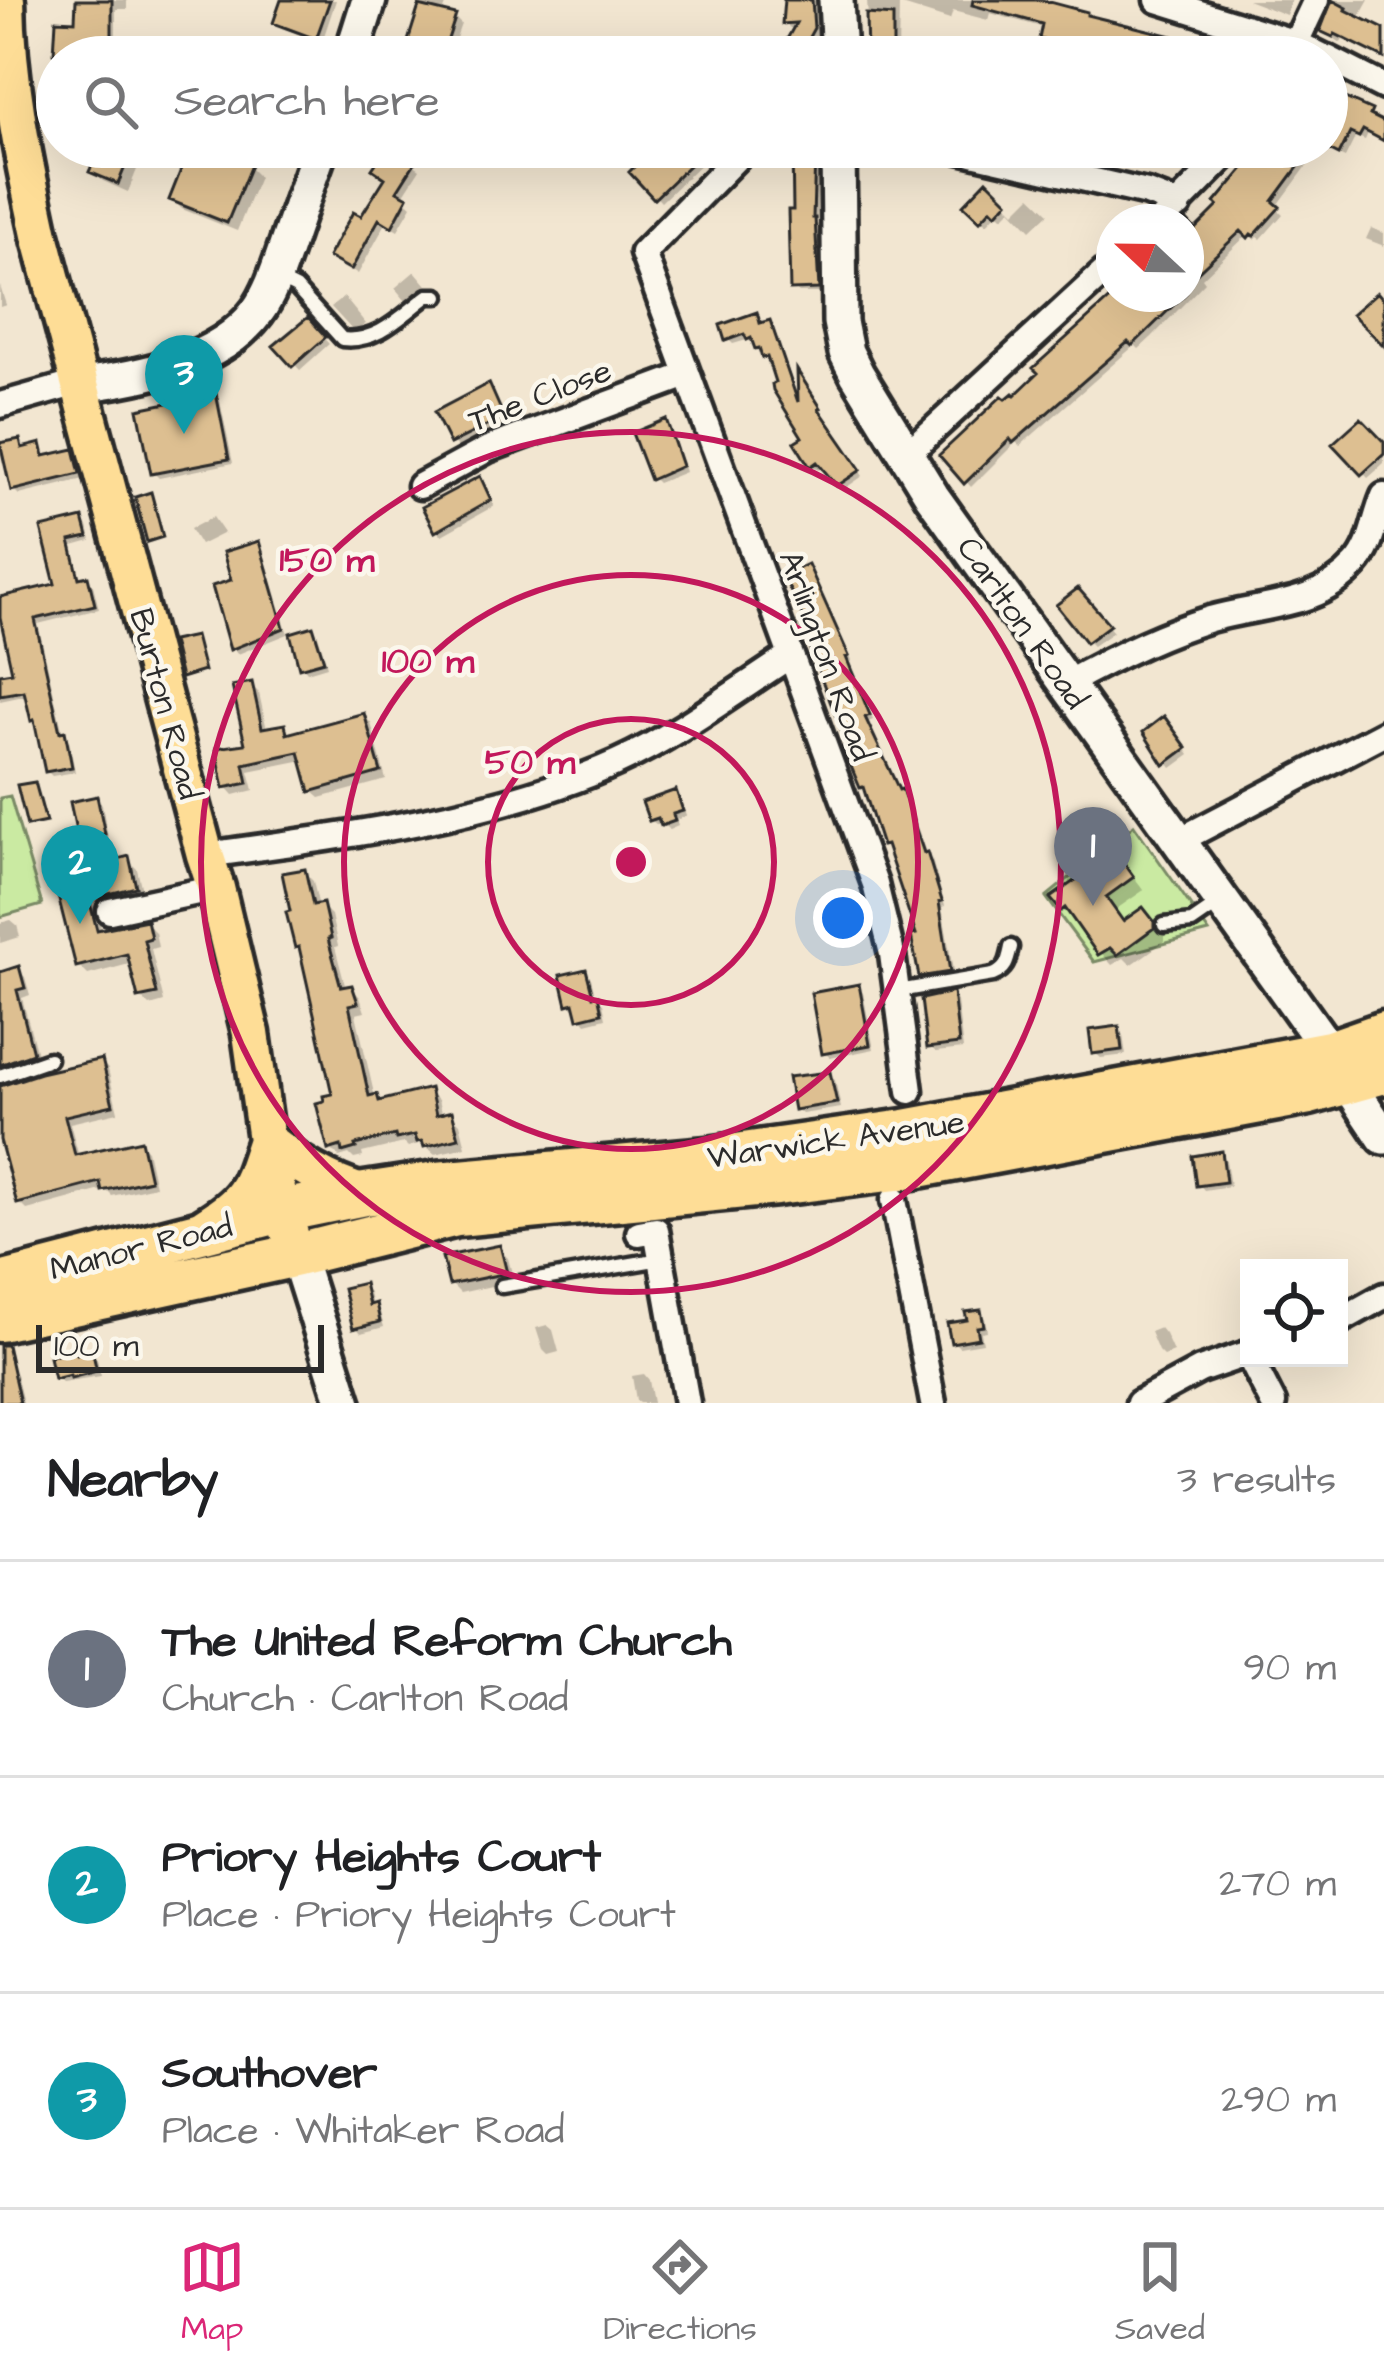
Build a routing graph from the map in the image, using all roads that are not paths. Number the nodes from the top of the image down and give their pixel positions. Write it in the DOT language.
graph roads {
  1 [pos="6,0"];
  2 [pos="368,0"];
  3 [pos="836,0"];
  4 [pos="1316,0"];
  5 [pos="1164,1"];
  6 [pos="357,36"];
  7 [pos="838,36"];
  8 [pos="1255,36"];
  9 [pos="1299,36"];
  10 [pos="1348,69"];
  11 [pos="1384,87"];
  12 [pos="314,168"];
  13 [pos="726,168"];
  14 [pos="838,168"];
  15 [pos="1038,168"];
  16 [pos="1214,168"];
  17 [pos="1160,204"];
  18 [pos="1179,204"];
  19 [pos="275,277"];
  20 [pos="1096,280"];
  21 [pos="438,296"];
  22 [pos="687,375"];
  23 [pos="80,386"];
  24 [pos="0,405"];
  25 [pos="906,455"];
  26 [pos="420,486"];
  27 [pos="1384,496"];
  28 [pos="790,656"];
  29 [pos="1065,684"];
  30 [pos="1384,734"];
  31 [pos="1178,841"];
  32 [pos="210,872"];
  33 [pos="1222,902"];
  34 [pos="110,911"];
  35 [pos="1165,925"];
  36 [pos="1011,947"];
  37 [pos="896,991"];
  38 [pos="1384,1034"];
  39 [pos="50,1059"];
  40 [pos="1354,1069"];
  41 [pos="0,1076"];
  42 [pos="910,1091"];
  43 [pos="1384,1137"];
  44 [pos="266,1140"];
  45 [pos="365,1194"];
  46 [pos="894,1200"];
  47 [pos="282,1211"];
  48 [pos="457,1215"];
  49 [pos="639,1233"];
  50 [pos="189,1236"];
  51 [pos="297,1255"];
  52 [pos="661,1259"];
  53 [pos="0,1284"];
  54 [pos="502,1286"];
  55 [pos="1384,1296"];
  56 [pos="1348,1316"];
  57 [pos="0,1320"];
  58 [pos="1240,1358"];
  59 [pos="1255,1367"];
  60 [pos="344,1403"];
  61 [pos="687,1403"];
  62 [pos="933,1403"];
  63 [pos="1139,1403"];
  64 [pos="1273,1403"];
  1 -- 23 [label="main road, Burton Road"];
  2 -- 6 [label="street"];
  3 -- 7 [label="street"];
  4 -- 9 [label="street"];
  5 -- 8 [label="street"];
  10 -- 11 [label="street"];
  12 -- 19 [label="street"];
  13 -- 22 [label="street, Arlington Road"];
  14 -- 25 [label="street, Carlton Road"];
  15 -- 17 [label="street"];
  16 -- 18 [label="street"];
  19 -- 21 [label="lane"];
  19 -- 23 [label="street"];
  20 -- 25 [label="street"];
  22 -- 26 [label="street, The Close"];
  22 -- 28 [label="street, Arlington Road"];
  23 -- 24 [label="street"];
  23 -- 32 [label="main road, Burton Road"];
  25 -- 29 [label="street, Carlton Road"];
  27 -- 29 [label="street"];
  28 -- 32 [label="street"];
  28 -- 37 [label="street, Arlington Road"];
  29 -- 31 [label="street, Carlton Road"];
  30 -- 31 [label="street"];
  31 -- 33 [label="street, Carlton Road"];
  32 -- 34 [label="street"];
  32 -- 44 [label="main road, Burton Road"];
  33 -- 35 [label="lane"];
  33 -- 40 [label="street, Carlton Road"];
  36 -- 37 [label="lane"];
  37 -- 42 [label="street, Arlington Road"];
  38 -- 40 [label="highway, Warwick Avenue"];
  39 -- 41 [label="lane"];
  40 -- 43 [label="street, Carlton Road"];
  40 -- 45 [label="highway, Warwick Avenue"];
  40 -- 48 [label="highway, Warwick Avenue"];
  44 -- 45 [label="main road"];
  44 -- 47 [label="main road, Burton Road"];
  44 -- 50 [label="main road"];
  45 -- 47 [label="highway, Warwick Avenue"];
  46 -- 62 [label="street"];
  47 -- 48 [label="highway"];
  47 -- 50 [label="highway, Manor Road"];
  47 -- 51 [label="main road, Burton Road"];
  48 -- 51 [label="highway, Warwick Avenue"];
  49 -- 52 [label="street"];
  50 -- 53 [label="highway, Manor Road"];
  51 -- 57 [label="highway, Manor Road"];
  51 -- 60 [label="street, Burton Road"];
  52 -- 54 [label="lane"];
  52 -- 61 [label="street"];
  55 -- 56 [label="street"];
  58 -- 63 [label="street"];
  59 -- 64 [label="street"];
}
